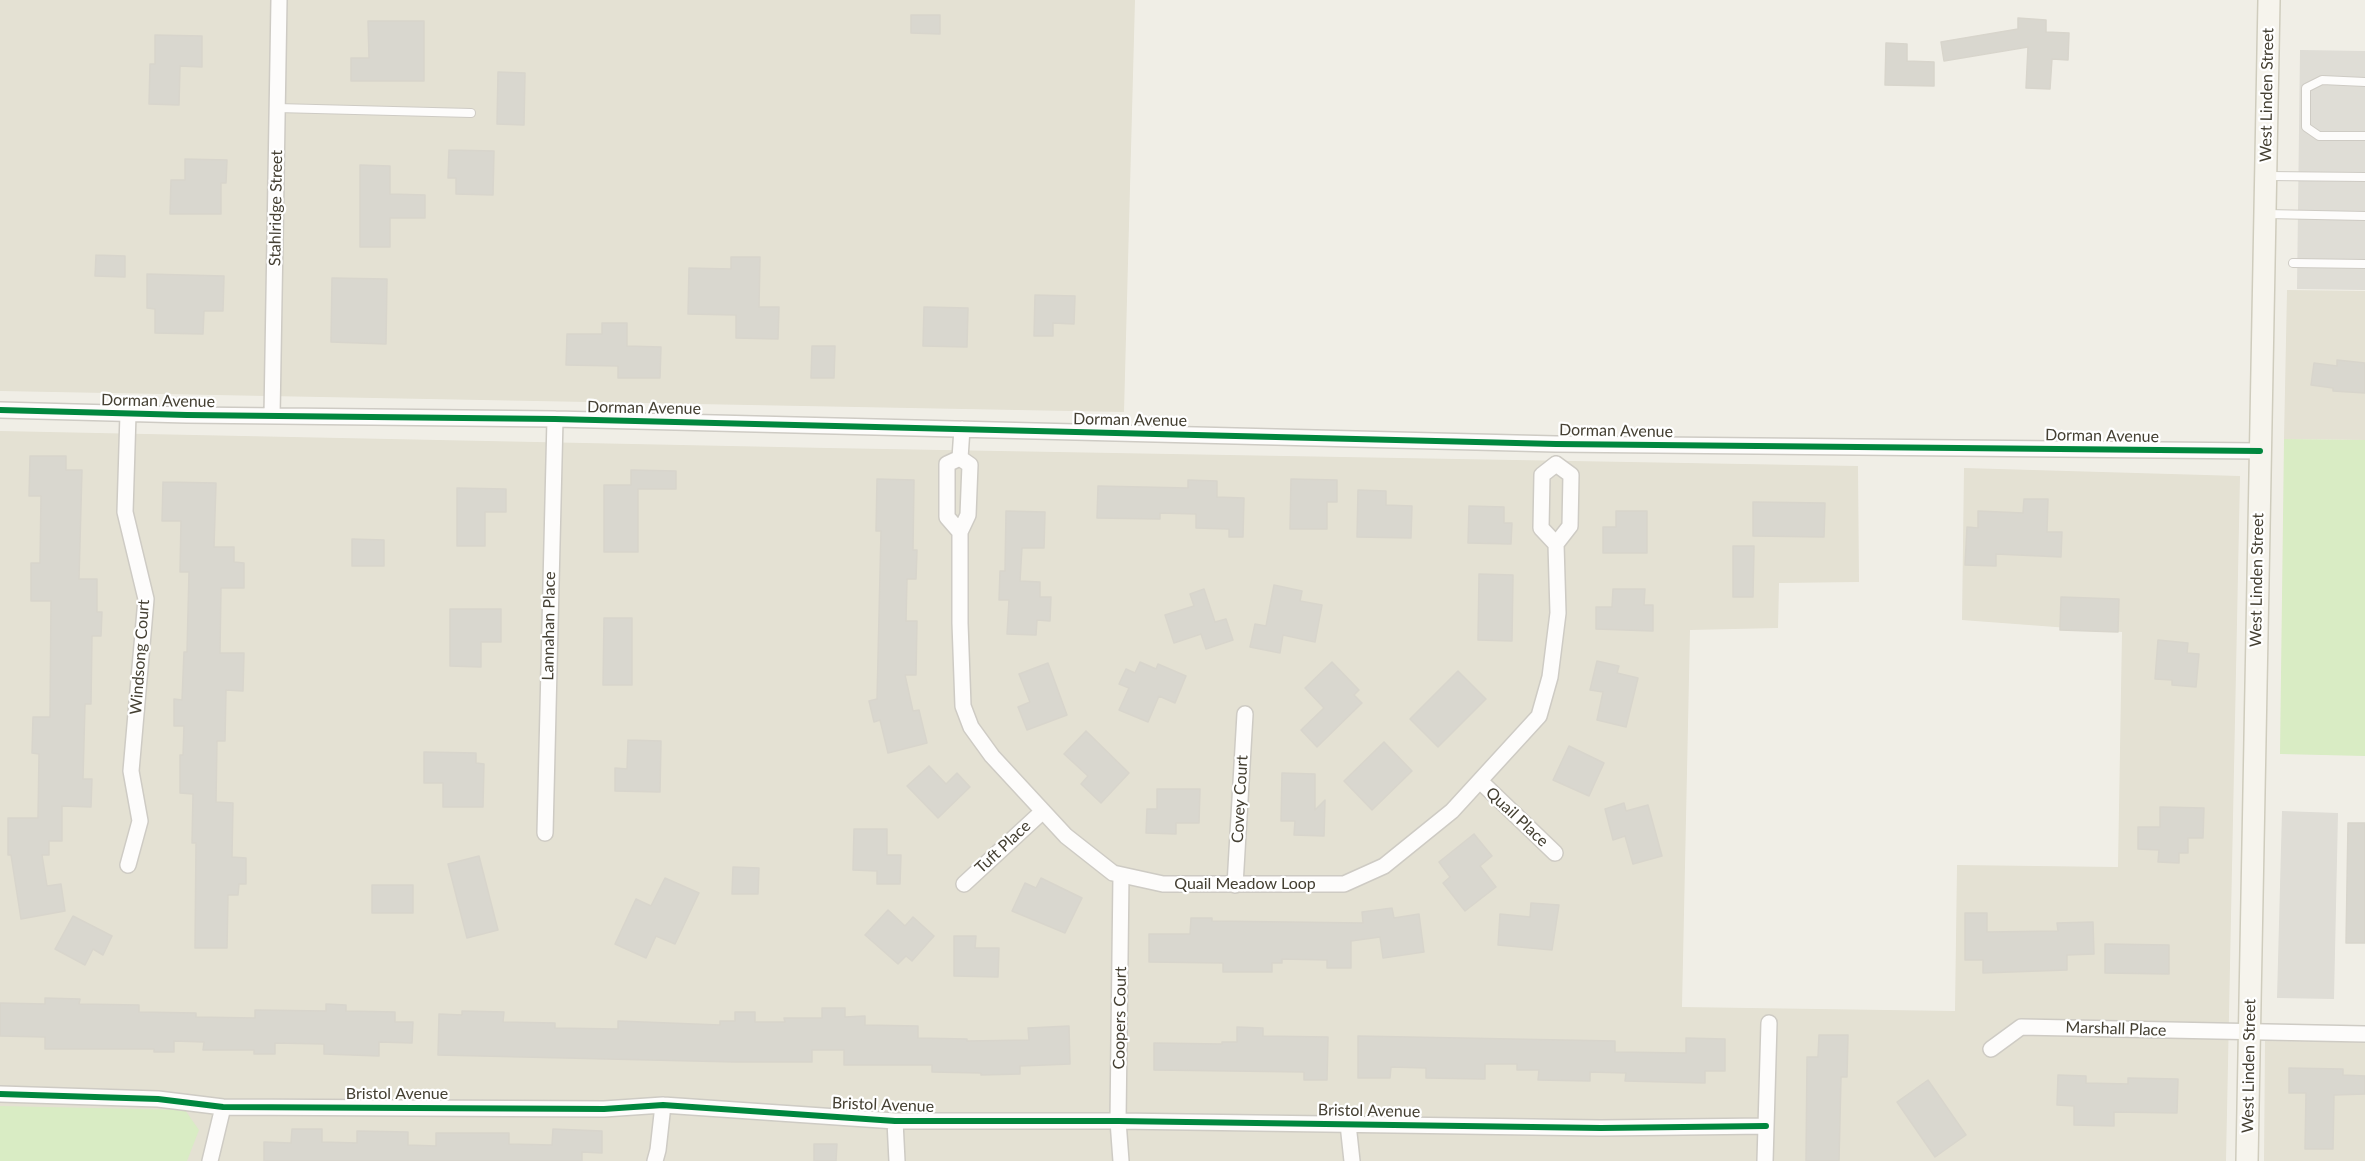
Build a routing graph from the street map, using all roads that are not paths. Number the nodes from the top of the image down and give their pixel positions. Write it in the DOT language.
graph roads {
  1 [pos="279,0"];
  2 [pos="2269,0"];
  3 [pos="2365,82"];
  4 [pos="277,108"];
  5 [pos="471,113"];
  6 [pos="2365,136"];
  7 [pos="2265,176"];
  8 [pos="2365,177"];
  9 [pos="2265,214"];
  10 [pos="2365,216"];
  11 [pos="2293,263"];
  12 [pos="2365,264"];
  13 [pos="0,410"];
  14 [pos="128,414"];
  15 [pos="272,416"];
  16 [pos="555,419"];
  17 [pos="962,429"];
  18 [pos="1556,444"];
  19 [pos="2260,451"];
  20 [pos="960,458"];
  21 [pos="1556,464"];
  22 [pos="960,532"];
  23 [pos="1556,544"];
  24 [pos="1245,714"];
  25 [pos="1480,782"];
  26 [pos="1043,811"];
  27 [pos="545,833"];
  28 [pos="1555,853"];
  29 [pos="128,865"];
  30 [pos="1122,875"];
  31 [pos="964,884"];
  32 [pos="1235,885"];
  33 [pos="1768,1023"];
  34 [pos="2249,1033"];
  35 [pos="2365,1034"];
  36 [pos="1991,1049"];
  37 [pos="0,1094"];
  38 [pos="663,1105"];
  39 [pos="223,1107"];
  40 [pos="1118,1121"];
  41 [pos="895,1122"];
  42 [pos="1348,1124"];
  43 [pos="1766,1126"];
  44 [pos="210,1161"];
  45 [pos="655,1161"];
  46 [pos="897,1161"];
  47 [pos="1121,1161"];
  48 [pos="1352,1161"];
  49 [pos="1765,1161"];
  50 [pos="2247,1161"];
  1 -- 4 [label="street, Stahlridge Street"];
  2 -- 7 [label="street, West Linden Street"];
  3 -- 6 [label="lane"];
  4 -- 5 [label="lane"];
  4 -- 15 [label="street, Stahlridge Street"];
  7 -- 8 [label="lane"];
  7 -- 9 [label="street, West Linden Street"];
  9 -- 10 [label="lane"];
  9 -- 19 [label="street, West Linden Street"];
  11 -- 12 [label="lane"];
  13 -- 14 [label="street, Dorman Avenue"];
  14 -- 15 [label="street, Dorman Avenue"];
  14 -- 29 [label="street, Windsong Court"];
  15 -- 16 [label="street, Dorman Avenue"];
  16 -- 17 [label="street, Dorman Avenue"];
  16 -- 27 [label="street, Lannahan Place"];
  17 -- 18 [label="street, Dorman Avenue"];
  17 -- 20 [label="street, Quail Meadow Loop"];
  18 -- 19 [label="street, Dorman Avenue"];
  18 -- 21 [label="street"];
  19 -- 34 [label="street, West Linden Street"];
  20 -- 22 [label="street, Quail Meadow Loop"];
  20 -- 22 [label="street, Quail Meadow Loop"];
  21 -- 23 [label="street"];
  21 -- 23 [label="street"];
  22 -- 26 [label="street, Quail Meadow Loop"];
  23 -- 25 [label="street, Quail Meadow Loop"];
  24 -- 32 [label="street, Covey Court"];
  25 -- 28 [label="street, Quail Place"];
  25 -- 32 [label="street, Quail Meadow Loop"];
  26 -- 30 [label="street, Quail Meadow Loop"];
  26 -- 31 [label="street, Tuft Place"];
  30 -- 32 [label="street, Quail Meadow Loop"];
  30 -- 40 [label="street, Coopers Court"];
  33 -- 43 [label="street"];
  34 -- 35 [label="street, Marshall Place"];
  34 -- 36 [label="street, Marshall Place"];
  34 -- 50 [label="street, West Linden Street"];
  37 -- 39 [label="street, Bristol Avenue"];
  38 -- 39 [label="street, Bristol Avenue"];
  38 -- 41 [label="street, Bristol Avenue"];
  38 -- 45 [label="street"];
  39 -- 44 [label="street"];
  40 -- 41 [label="street, Bristol Avenue"];
  40 -- 42 [label="street, Bristol Avenue"];
  40 -- 47 [label="street, Coopers Court"];
  41 -- 46 [label="street"];
  42 -- 43 [label="street, Bristol Avenue"];
  42 -- 48 [label="street"];
  43 -- 49 [label="street"];
}
